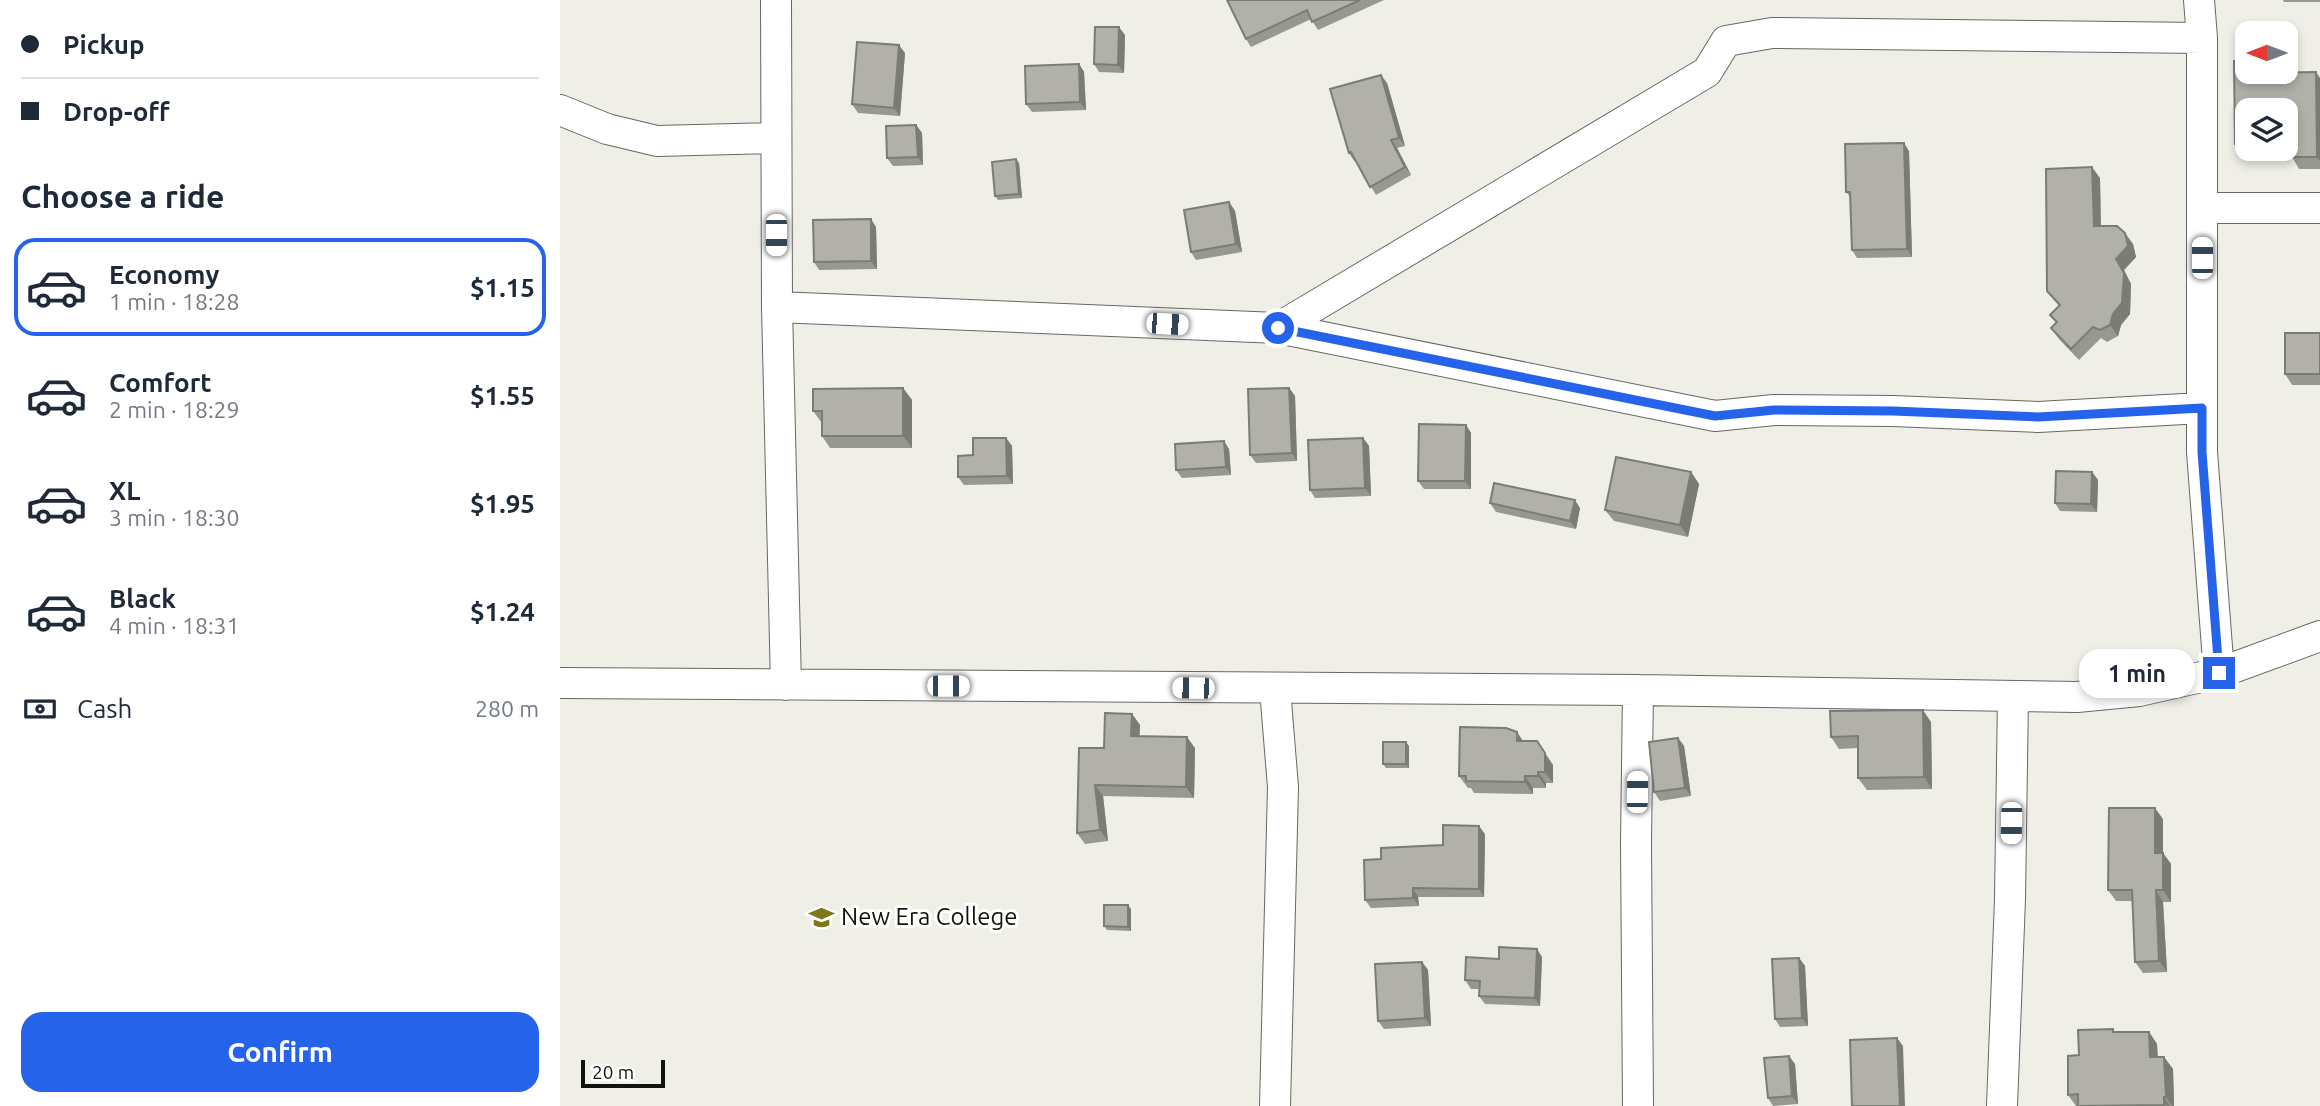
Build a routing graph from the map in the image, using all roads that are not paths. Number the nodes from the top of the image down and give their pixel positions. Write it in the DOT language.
graph roads {
  1 [pos="776,0"];
  2 [pos="2199,0"];
  3 [pos="2202,38"];
  4 [pos="560,110"];
  5 [pos="775,138"];
  6 [pos="2202,208"];
  7 [pos="2320,208"];
  8 [pos="777,307"];
  9 [pos="1278,328"];
  10 [pos="2202,408"];
  11 [pos="2320,636"];
  12 [pos="2219,673"];
  13 [pos="560,683"];
  14 [pos="786,685"];
  15 [pos="1275,689"];
  16 [pos="1638,690"];
  17 [pos="2013,696"];
  18 [pos="1275,1106"];
  19 [pos="1638,1106"];
  20 [pos="2002,1106"];
  1 -- 5 [label="street"];
  2 -- 3 [label="street"];
  3 -- 6 [label="street"];
  3 -- 9 [label="street"];
  4 -- 5 [label="street"];
  5 -- 8 [label="street"];
  6 -- 7 [label="street"];
  6 -- 10 [label="street"];
  8 -- 9 [label="street"];
  8 -- 14 [label="street"];
  9 -- 10 [label="street"];
  10 -- 12 [label="street"];
  11 -- 12 [label="street"];
  12 -- 17 [label="street"];
  13 -- 14 [label="street"];
  14 -- 15 [label="street"];
  15 -- 16 [label="street"];
  15 -- 18 [label="street"];
  16 -- 17 [label="street"];
  16 -- 19 [label="street"];
  17 -- 20 [label="street"];
}
